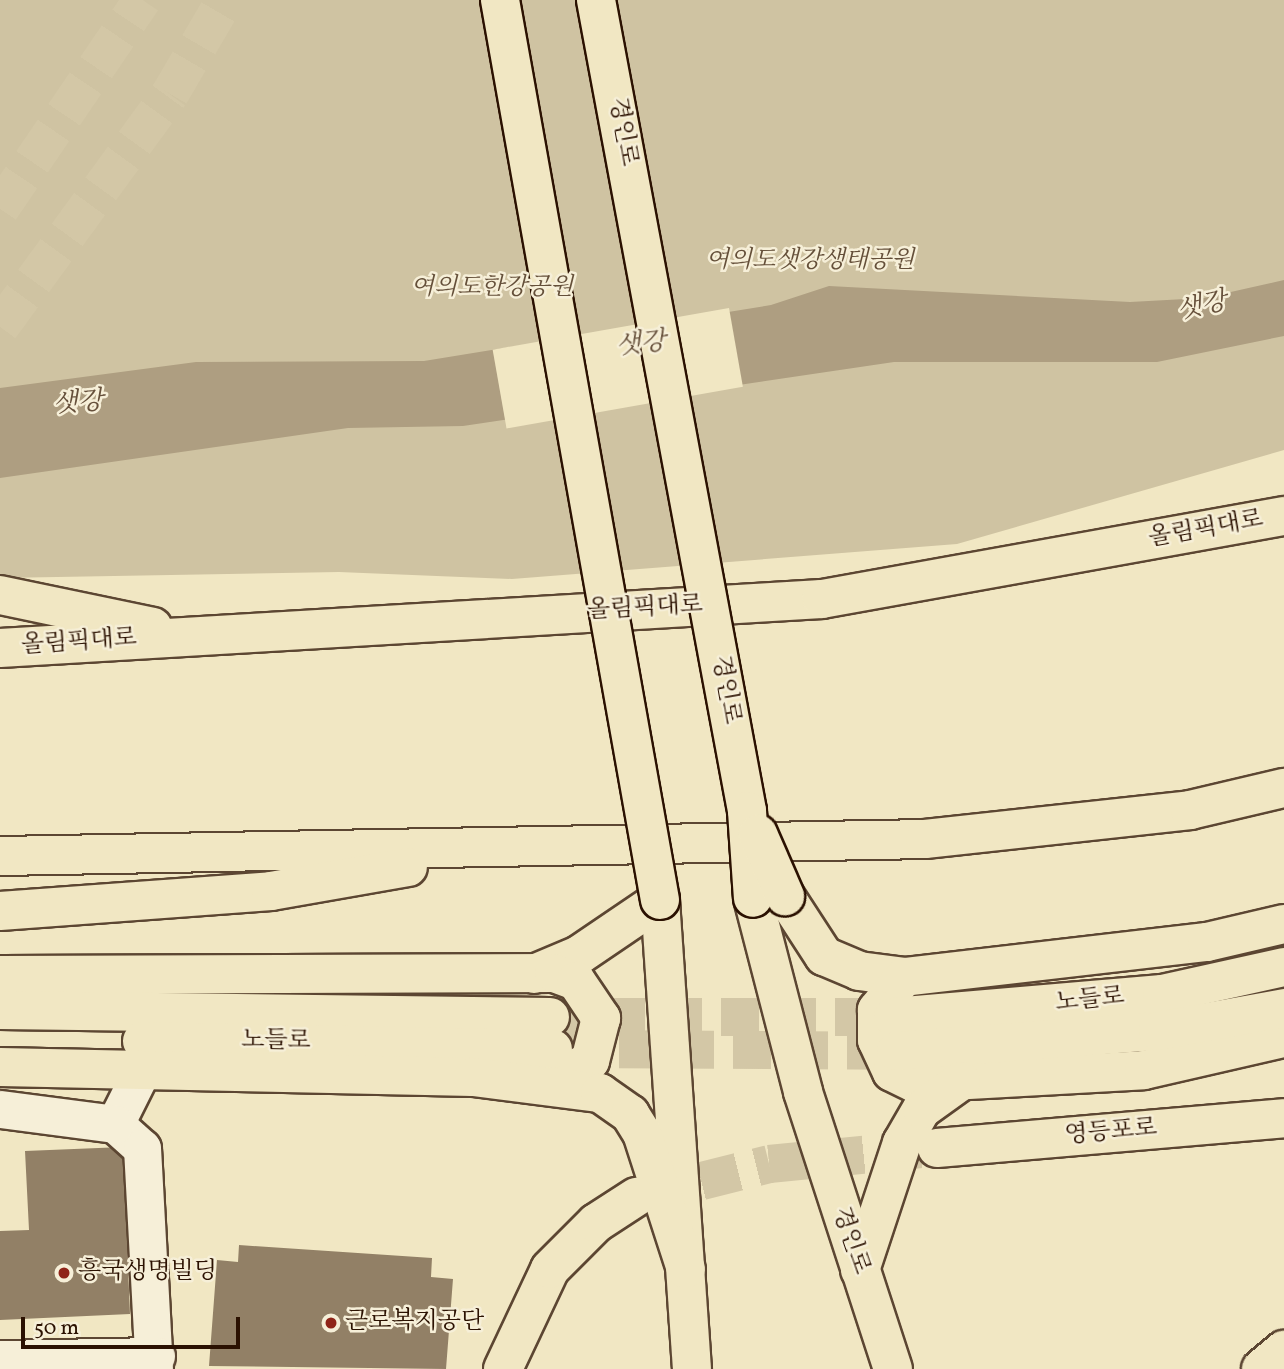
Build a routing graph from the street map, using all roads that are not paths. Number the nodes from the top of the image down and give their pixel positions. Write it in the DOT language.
graph roads {
  1 [pos="500,0"];
  2 [pos="596,0"];
  3 [pos="603,0"];
  4 [pos="604,38"];
  5 [pos="1284,516"];
  6 [pos="0,595"];
  7 [pos="189,635"];
  8 [pos="0,648"];
  9 [pos="1284,788"];
  10 [pos="507,850"];
  11 [pos="0,856"];
  12 [pos="769,897"];
  13 [pos="660,900"];
  14 [pos="0,911"];
  15 [pos="1284,924"];
  16 [pos="1284,967"];
  17 [pos="0,975"];
  18 [pos="527,975"];
  19 [pos="904,977"];
  20 [pos="1284,1008"];
  21 [pos="0,1010"];
  22 [pos="1284,1038"];
  23 [pos="0,1041"];
  24 [pos="144,1066"];
  25 [pos="0,1067"];
  26 [pos="961,1081"];
  27 [pos="545,1085"];
  28 [pos="0,1110"];
  29 [pos="1284,1118"];
  30 [pos="115,1124"];
  31 [pos="937,1148"];
  32 [pos="636,1197"];
  33 [pos="686,1269"];
  34 [pos="860,1269"];
  35 [pos="1284,1350"];
  36 [pos="0,1359"];
  37 [pos="155,1362"];
  38 [pos="503,1369"];
  39 [pos="692,1369"];
  40 [pos="893,1369"];
  41 [pos="1261,1369"];
  1 -- 13 [label="main road, bridge"];
  2 -- 4 [label="main road, 경인로, bridge"];
  3 -- 4 [label="main road, bridge"];
  4 -- 12 [label="main road, 경인로, bridge"];
  5 -- 7 [label="main road, 올림픽대로"];
  6 -- 7 [label="main road"];
  7 -- 8 [label="main road, 올림픽대로"];
  9 -- 10 [label="main road"];
  10 -- 11 [label="main road"];
  10 -- 14 [label="main road"];
  12 -- 19 [label="main road"];
  12 -- 34 [label="main road, 경인로"];
  13 -- 18 [label="main road"];
  13 -- 33 [label="main road"];
  15 -- 19 [label="main road"];
  16 -- 20 [label="main road, 노들로"];
  17 -- 18 [label="main road"];
  18 -- 27 [label="main road"];
  19 -- 26 [label="main road"];
  21 -- 23 [label="main road, 노들로"];
  22 -- 26 [label="main road"];
  24 -- 25 [label="main road"];
  24 -- 27 [label="main road"];
  24 -- 30 [label="street"];
  26 -- 34 [label="main road"];
  27 -- 33 [label="main road"];
  28 -- 30 [label="street"];
  29 -- 31 [label="main road, 영등포로"];
  30 -- 37 [label="street"];
  32 -- 38 [label="main road"];
  33 -- 39 [label="main road"];
  34 -- 40 [label="main road, 경인로"];
  35 -- 41 [label="main road"];
  36 -- 37 [label="street"];
}
